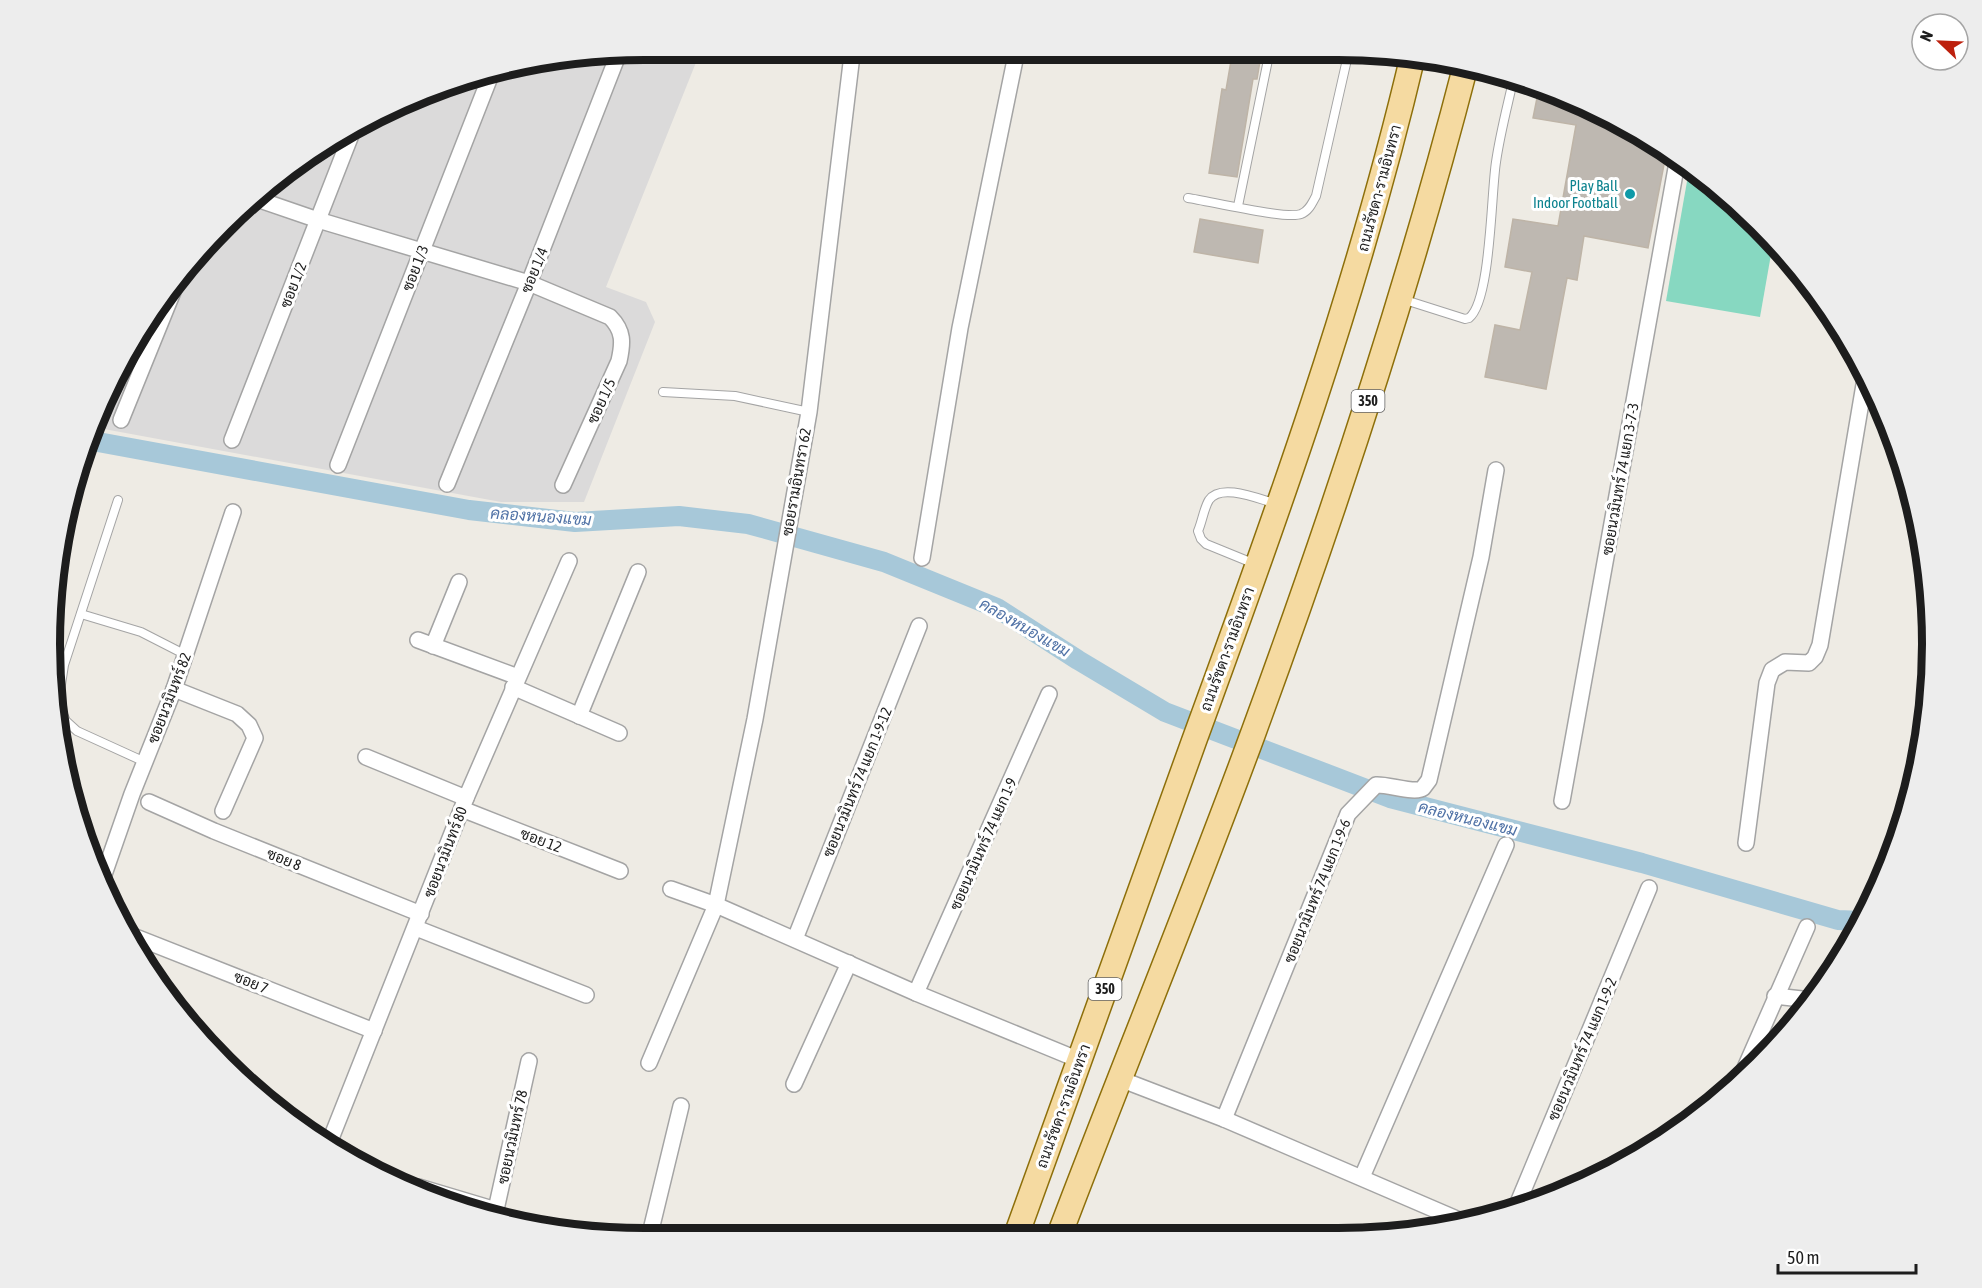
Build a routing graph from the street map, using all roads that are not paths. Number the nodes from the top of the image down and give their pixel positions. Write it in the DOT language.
graph roads {
  1 [pos="851,60"];
  2 [pos="1015,60"];
  3 [pos="1268,60"];
  4 [pos="1347,60"];
  5 [pos="616,61"];
  6 [pos="1411,65"];
  7 [pos="1463,74"];
  8 [pos="488,81"];
  9 [pos="1512,87"];
  10 [pos="349,140"];
  11 [pos="1676,168"];
  12 [pos="1188,198"];
  13 [pos="264,201"];
  14 [pos="1238,207"];
  15 [pos="318,220"];
  16 [pos="422,250"];
  17 [pos="529,283"];
  18 [pos="1401,299"];
  19 [pos="166,309"];
  20 [pos="1863,389"];
  21 [pos="663,392"];
  22 [pos="809,412"];
  23 [pos="121,420"];
  24 [pos="232,440"];
  25 [pos="338,465"];
  26 [pos="1496,470"];
  27 [pos="447,484"];
  28 [pos="564,485"];
  29 [pos="118,500"];
  30 [pos="1279,505"];
  31 [pos="233,512"];
  32 [pos="922,558"];
  33 [pos="569,561"];
  34 [pos="1257,565"];
  35 [pos="638,572"];
  36 [pos="459,582"];
  37 [pos="81,615"];
  38 [pos="919,626"];
  39 [pos="418,640"];
  40 [pos="433,646"];
  41 [pos="186,655"];
  42 [pos="515,682"];
  43 [pos="61,683"];
  44 [pos="174,689"];
  45 [pos="1049,694"];
  46 [pos="579,716"];
  47 [pos="65,719"];
  48 [pos="619,733"];
  49 [pos="366,758"];
  50 [pos="145,762"];
  51 [pos="1562,801"];
  52 [pos="149,802"];
  53 [pos="464,804"];
  54 [pos="223,811"];
  55 [pos="1746,843"];
  56 [pos="1506,845"];
  57 [pos="106,870"];
  58 [pos="620,871"];
  59 [pos="1648,888"];
  60 [pos="671,889"];
  61 [pos="716,905"];
  62 [pos="418,921"];
  63 [pos="1807,927"];
  64 [pos="140,939"];
  65 [pos="795,939"];
  66 [pos="849,963"];
  67 [pos="916,993"];
  68 [pos="586,995"];
  69 [pos="1775,996"];
  70 [pos="1802,999"];
  71 [pos="374,1031"];
  72 [pos="1748,1059"];
  73 [pos="529,1060"];
  74 [pos="1079,1060"];
  75 [pos="649,1063"];
  76 [pos="1120,1079"];
  77 [pos="794,1084"];
  78 [pos="681,1106"];
  79 [pos="1224,1119"];
  80 [pos="332,1137"];
  81 [pos="1362,1177"];
  82 [pos="1520,1199"];
  83 [pos="496,1209"];
  84 [pos="1454,1217"];
  85 [pos="651,1228"];
  86 [pos="1019,1228"];
  87 [pos="1062,1228"];
  1 -- 22 [label="street, ซอยรามอินทรา 62"];
  2 -- 32 [label="street"];
  3 -- 14 [label="lane"];
  4 -- 14 [label="lane"];
  5 -- 17 [label="street, ซอย 1/4"];
  6 -- 30 [label="main road, ถนนรัชดา-รามอินทรา / 350"];
  7 -- 18 [label="main road, 350"];
  8 -- 16 [label="street, ซอย 1/3"];
  9 -- 18 [label="lane"];
  10 -- 15 [label="street, ซอย 1/2"];
  11 -- 51 [label="street, ซอยนวมินทร์ 74 แยก 3-7-3"];
  12 -- 14 [label="lane"];
  13 -- 15 [label="street"];
  15 -- 16 [label="street"];
  15 -- 24 [label="street, ซอย 1/2"];
  16 -- 17 [label="street"];
  16 -- 25 [label="street, ซอย 1/3"];
  17 -- 27 [label="street, ซอย 1/4"];
  17 -- 28 [label="street, ซอย 1/5"];
  18 -- 76 [label="main road, 350"];
  19 -- 23 [label="street"];
  20 -- 55 [label="street"];
  21 -- 22 [label="lane"];
  22 -- 61 [label="street, ซอยรามอินทรา 62"];
  26 -- 79 [label="street, ซอยนวมินทร์ 74 แยก 1-9-6"];
  29 -- 37 [label="lane"];
  30 -- 34 [label="main road, ถนนรัชดา-รามอินทรา / 350"];
  30 -- 34 [label="lane"];
  31 -- 41 [label="street, ซอยนวมินทร์ 82"];
  33 -- 42 [label="street, ซอยนวมินทร์ 80"];
  34 -- 74 [label="main road, ถนนรัชดา-รามอินทรา / 350"];
  35 -- 46 [label="street"];
  36 -- 40 [label="street"];
  37 -- 41 [label="lane"];
  37 -- 43 [label="lane"];
  38 -- 65 [label="street, ซอยนวมินทร์ 74 แยก 1-9-12"];
  39 -- 40 [label="street"];
  40 -- 42 [label="street"];
  41 -- 44 [label="street, ซอยนวมินทร์ 82"];
  42 -- 46 [label="street"];
  42 -- 53 [label="street, ซอยนวมินทร์ 80"];
  44 -- 50 [label="street, ซอยนวมินทร์ 82"];
  44 -- 54 [label="street"];
  45 -- 67 [label="street, ซอยนวมินทร์ 74 แยก 1-9"];
  46 -- 48 [label="street"];
  47 -- 50 [label="lane"];
  49 -- 53 [label="street, ซอย 12"];
  50 -- 57 [label="street, ซอยนวมินทร์ 82"];
  52 -- 62 [label="street, ซอย 8"];
  53 -- 58 [label="street, ซอย 12"];
  53 -- 62 [label="street, ซอยนวมินทร์ 80"];
  56 -- 81 [label="street"];
  59 -- 82 [label="street, ซอยนวมินทร์ 74 แยก 1-9-2"];
  60 -- 61 [label="street"];
  61 -- 65 [label="street"];
  61 -- 75 [label="street, ซอยรามอินทรา 62"];
  62 -- 68 [label="street, ซอย 8"];
  62 -- 71 [label="street, ซอยนวมินทร์ 80"];
  63 -- 69 [label="street"];
  64 -- 71 [label="street, ซอย 7"];
  65 -- 66 [label="street"];
  66 -- 67 [label="street"];
  66 -- 77 [label="street"];
  67 -- 74 [label="street"];
  69 -- 70 [label="street"];
  69 -- 72 [label="street"];
  71 -- 80 [label="street, ซอยนวมินทร์ 80"];
  73 -- 83 [label="street, ซอยนวมินทร์ 78"];
  74 -- 86 [label="main road, ถนนรัชดา-รามอินทรา / 350"];
  76 -- 79 [label="street"];
  76 -- 87 [label="main road, 350"];
  78 -- 85 [label="street"];
  79 -- 81 [label="street"];
  81 -- 84 [label="street"];
}
